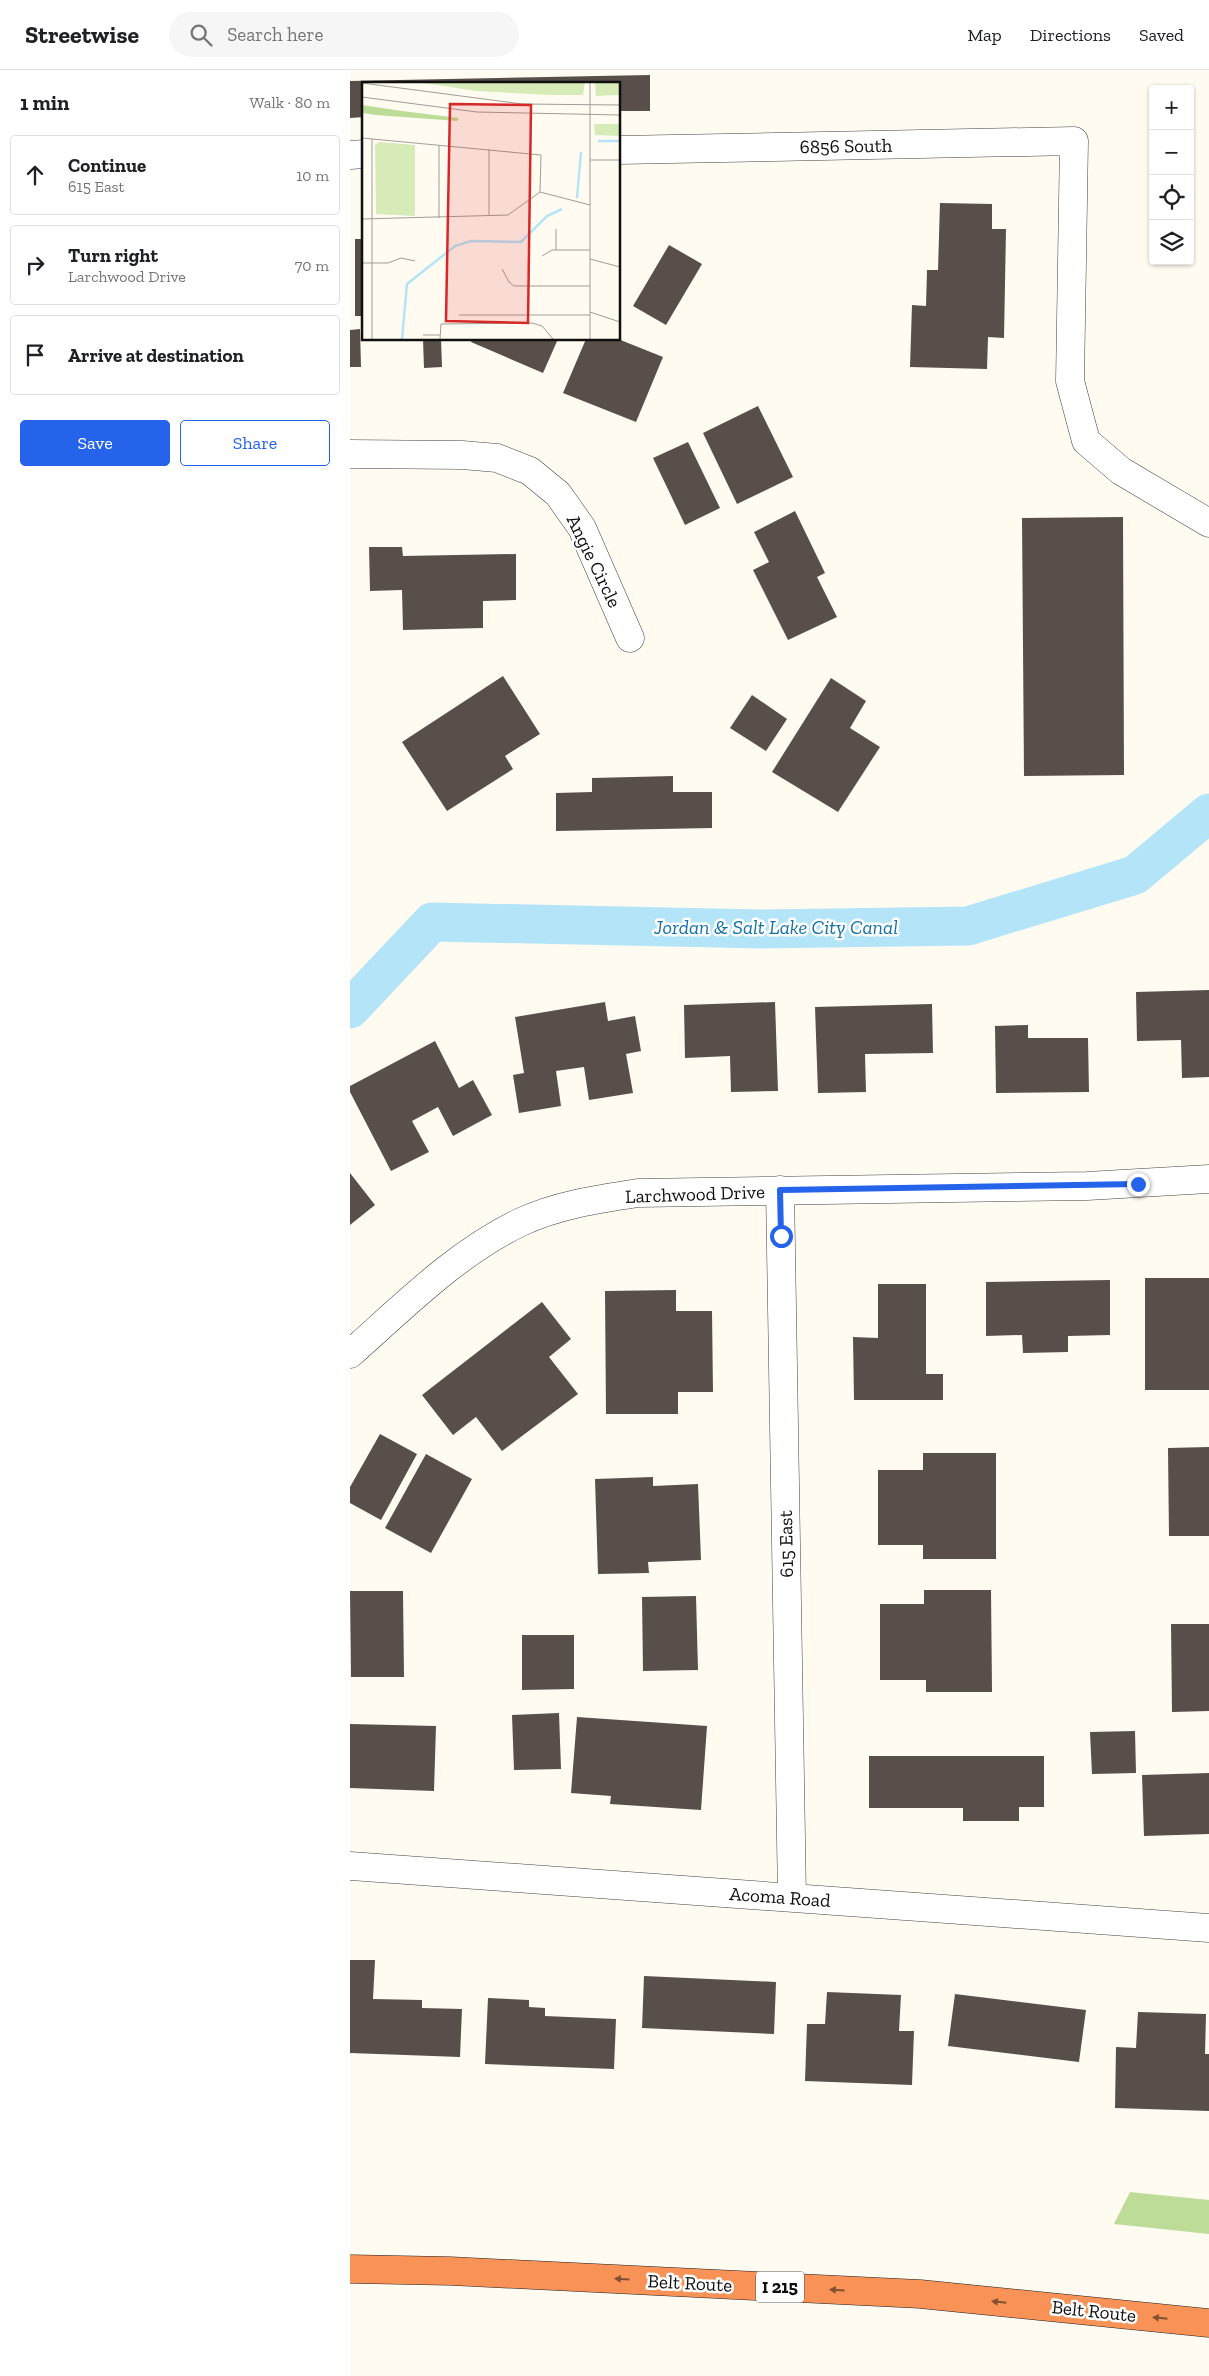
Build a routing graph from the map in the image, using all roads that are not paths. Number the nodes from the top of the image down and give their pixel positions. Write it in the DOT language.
graph roads {
  1 [pos="620,150"];
  2 [pos="350,454"];
  3 [pos="1209,523"];
  4 [pos="630,638"];
  5 [pos="1209,1179"];
  6 [pos="780,1190"];
  7 [pos="350,1354"];
  8 [pos="350,1866"];
  9 [pos="792,1897"];
  10 [pos="1209,1928"];
  11 [pos="350,2270"];
  12 [pos="1209,2323"];
  1 -- 3 [label="street, 6856 South"];
  2 -- 4 [label="street, Angie Circle"];
  5 -- 6 [label="street, Larchwood Drive"];
  6 -- 7 [label="street, Larchwood Drive"];
  6 -- 9 [label="street, 615 East"];
  8 -- 9 [label="street, Acoma Road"];
  9 -- 10 [label="street, Acoma Road"];
  12 -- 11 [label="highway, Belt Route / I 215, one-way"];
}
